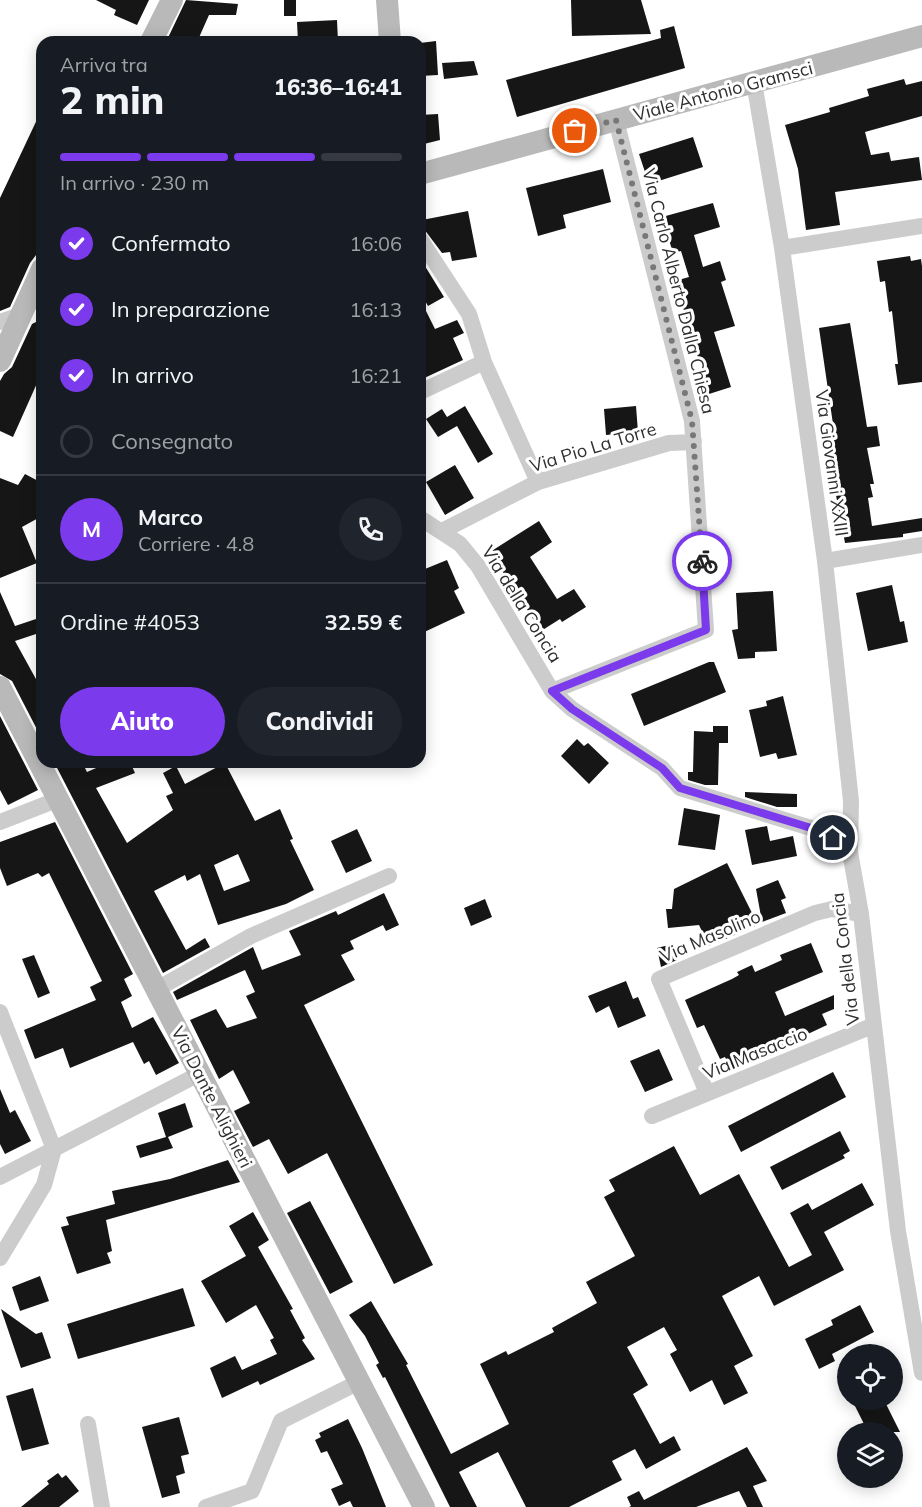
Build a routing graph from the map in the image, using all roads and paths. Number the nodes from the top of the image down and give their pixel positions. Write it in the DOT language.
graph roads {
  1 [pos="172,0"];
  2 [pos="387,0"];
  3 [pos="154,36"];
  4 [pos="390,36"];
  5 [pos="922,36"];
  6 [pos="754,82"];
  7 [pos="616,120"];
  8 [pos="426,172"];
  9 [pos="922,226"];
  10 [pos="426,248"];
  11 [pos="782,248"];
  12 [pos="36,295"];
  13 [pos="32,311"];
  14 [pos="0,322"];
  15 [pos="0,361"];
  16 [pos="484,362"];
  17 [pos="426,389"];
  18 [pos="694,442"];
  19 [pos="538,482"];
  20 [pos="426,522"];
  21 [pos="442,531"];
  22 [pos="922,545"];
  23 [pos="825,561"];
  24 [pos="0,687"];
  25 [pos="552,691"];
  26 [pos="36,757"];
  27 [pos="42,768"];
  28 [pos="58,799"];
  29 [pos="0,822"];
  30 [pos="850,852"];
  31 [pos="389,876"];
  32 [pos="861,914"];
  33 [pos="157,989"];
  34 [pos="0,1012"];
  35 [pos="872,1026"];
  36 [pos="201,1073"];
  37 [pos="707,1093"];
  38 [pos="652,1116"];
  39 [pos="54,1149"];
  40 [pos="0,1177"];
  41 [pos="0,1258"];
  42 [pos="922,1373"];
  43 [pos="359,1382"];
  44 [pos="87,1424"];
  45 [pos="102,1507"];
  46 [pos="206,1507"];
  47 [pos="424,1507"];
  1 -- 3 [label="street"];
  2 -- 4 [label="street"];
  5 -- 6 [label="street, Viale Antonio Gramsci"];
  6 -- 7 [label="street, Viale Antonio Gramsci"];
  6 -- 11 [label="street, Via Giovanni XXIII"];
  7 -- 8 [label="street, Viale Antonio Gramsci"];
  7 -- 18 [label="street, Via Carlo Alberto Dalla Chiesa"];
  9 -- 11 [label="street"];
  10 -- 16 [label="street"];
  11 -- 23 [label="street, Via Giovanni XXIII"];
  12 -- 13 [label="street"];
  13 -- 14 [label="street"];
  13 -- 15 [label="street"];
  16 -- 17 [label="street"];
  16 -- 19 [label="street"];
  18 -- 19 [label="street, Via Pio La Torre"];
  18 -- 25 [label="street, Via Carlo Alberto Dalla Chiesa"];
  19 -- 21 [label="street, Via Pio La Torre"];
  20 -- 21 [label="street, Via della Concia"];
  21 -- 25 [label="street, Via della Concia"];
  22 -- 23 [label="street"];
  23 -- 30 [label="street, Via Giovanni XXIII"];
  24 -- 26 [label="street, Via Dante Alighieri"];
  25 -- 30 [label="street, Via della Concia"];
  27 -- 28 [label="street, Via Dante Alighieri"];
  28 -- 29 [label="street"];
  28 -- 33 [label="street, Via Dante Alighieri"];
  30 -- 32 [label="street, Via della Concia"];
  31 -- 33 [label="street"];
  32 -- 35 [label="street, Via della Concia"];
  32 -- 37 [label="street, Via Masolino"];
  33 -- 36 [label="street, Via Dante Alighieri"];
  34 -- 39 [label="street"];
  35 -- 37 [label="street, Via Masaccio"];
  35 -- 42 [label="street, Via della Concia"];
  36 -- 39 [label="street"];
  36 -- 43 [label="street, Via Dante Alighieri"];
  37 -- 38 [label="street, Via Masaccio"];
  39 -- 40 [label="street"];
  39 -- 41 [label="street"];
  43 -- 46 [label="street"];
  43 -- 47 [label="street, Via Dante Alighieri"];
  44 -- 45 [label="street"];
}
